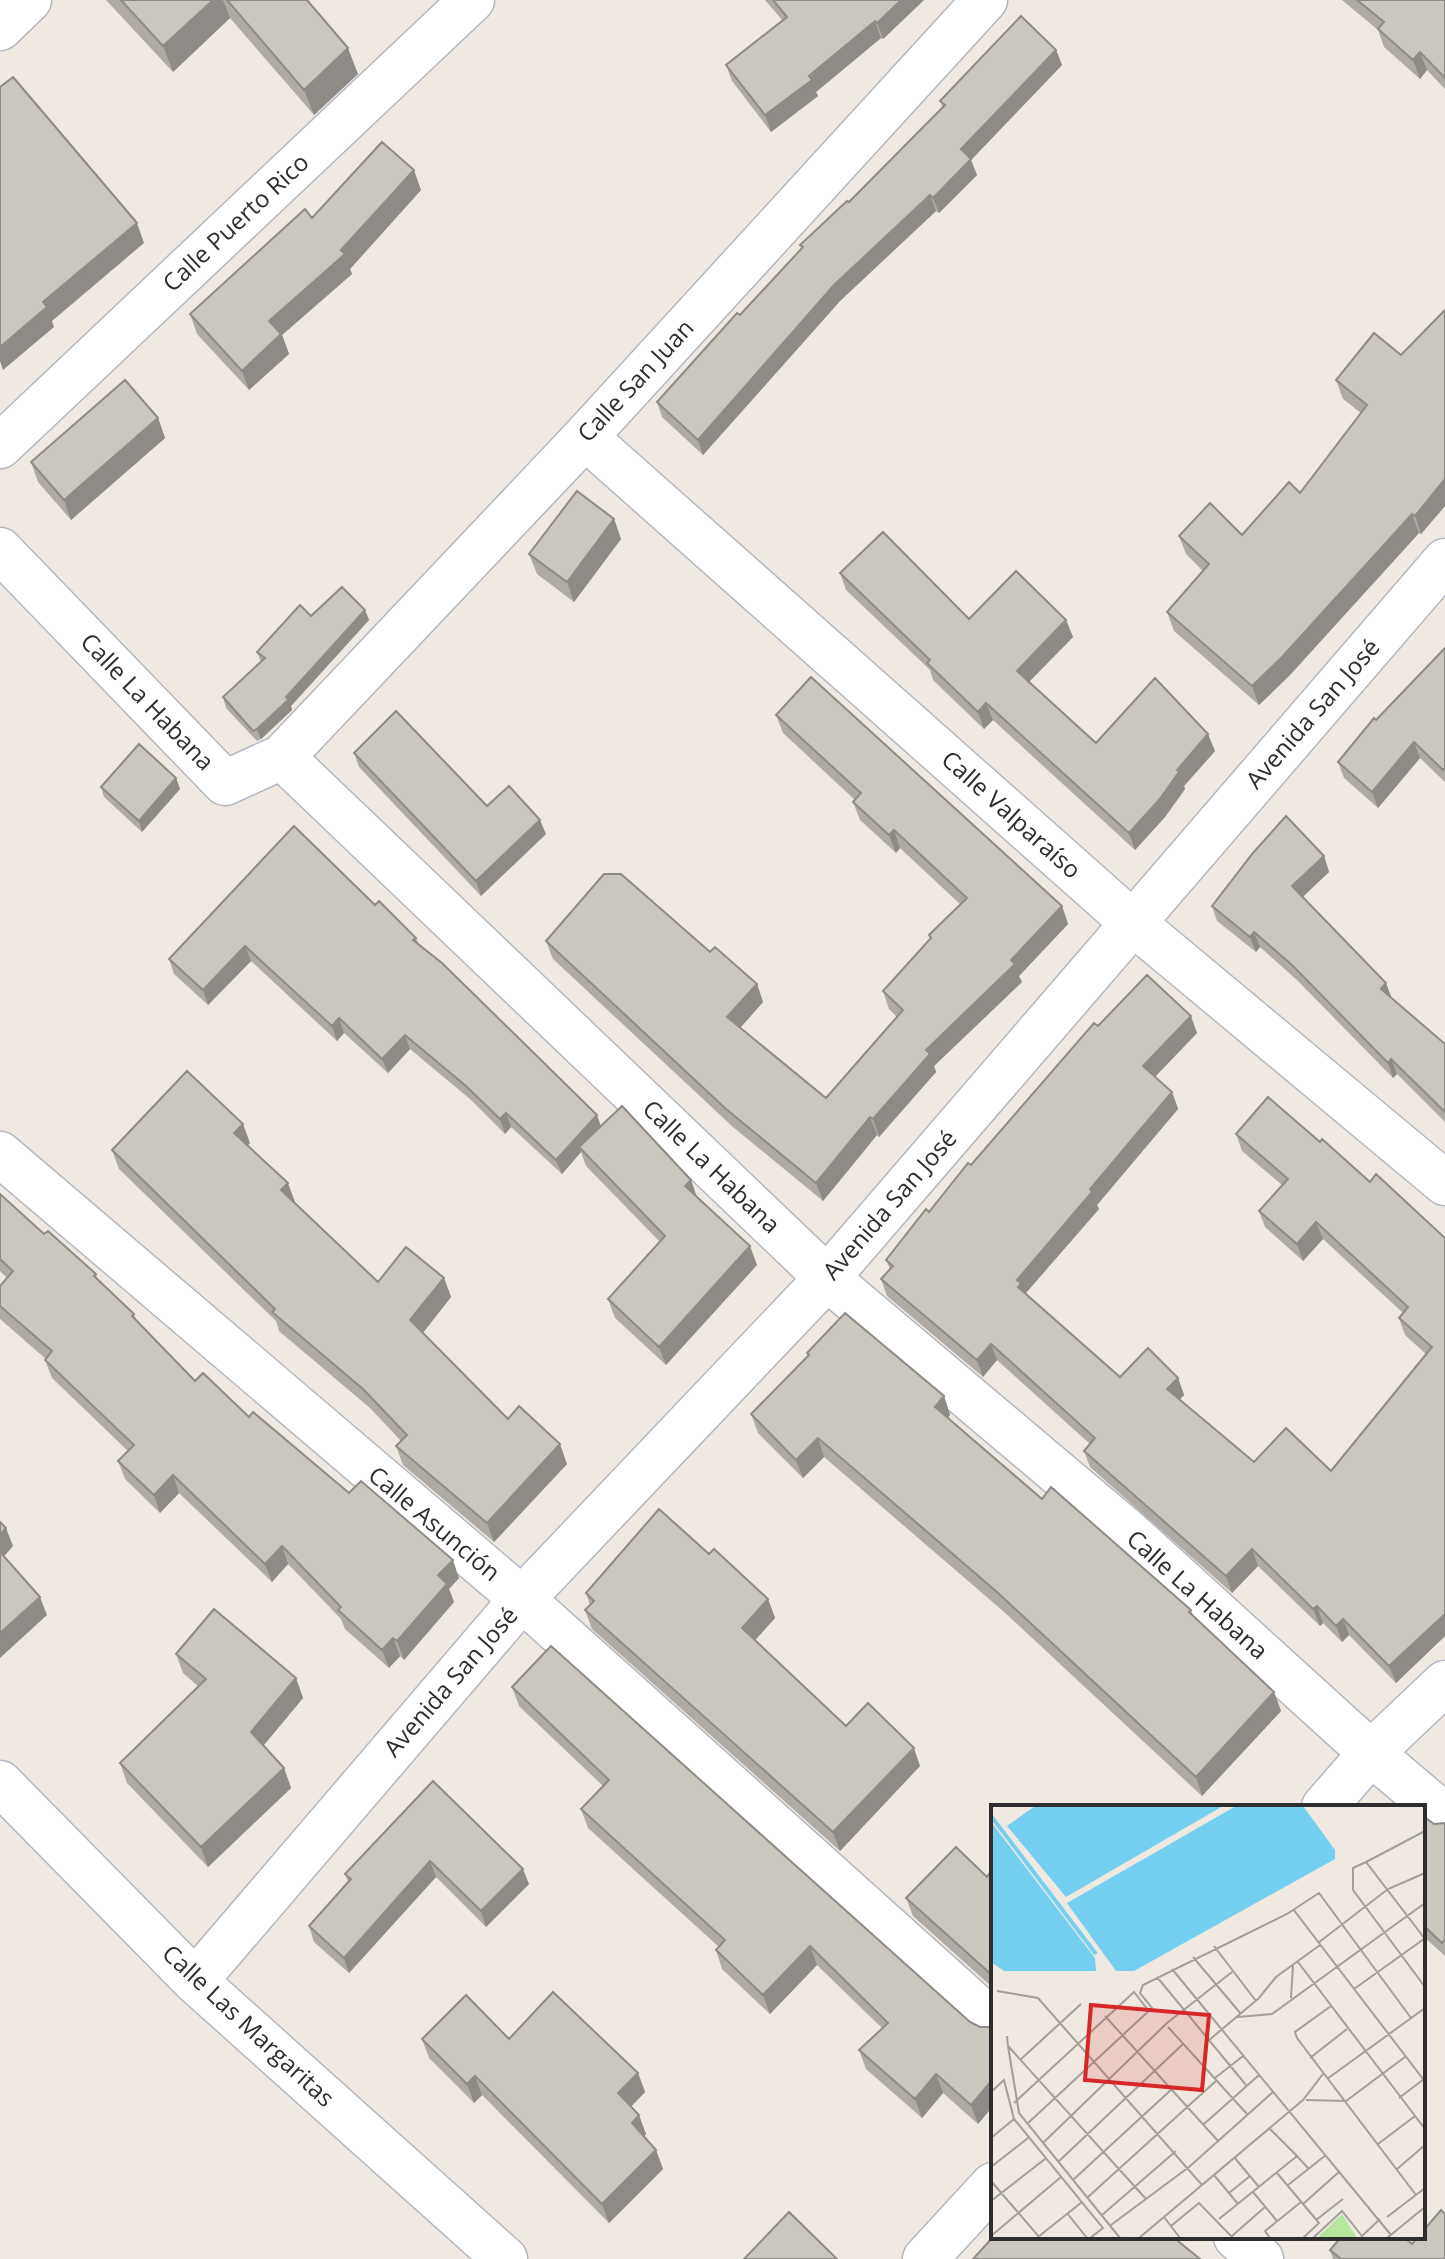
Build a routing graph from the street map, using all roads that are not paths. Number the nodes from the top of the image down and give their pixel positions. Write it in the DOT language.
graph roads {
  1 [pos="29,0"];
  2 [pos="472,0"];
  3 [pos="985,0"];
  4 [pos="0,28"];
  5 [pos="585,437"];
  6 [pos="0,446"];
  7 [pos="0,550"];
  8 [pos="1445,561"];
  9 [pos="282,757"];
  10 [pos="1133,923"];
  11 [pos="3,1163"];
  12 [pos="1445,1183"];
  13 [pos="827,1278"];
  14 [pos="522,1599"];
  15 [pos="1445,1683"];
  16 [pos="1371,1753"];
  17 [pos="0,1783"];
  18 [pos="1326,1805"];
  19 [pos="1445,1816"];
  20 [pos="195,1981"];
  21 [pos="991,2020"];
  22 [pos="991,2187"];
  23 [pos="1238,2239"];
  24 [pos="505,2259"];
  25 [pos="925,2259"];
  26 [pos="1261,2259"];
  1 -- 4 [label="street"];
  2 -- 6 [label="street, Calle Puerto Rico"];
  3 -- 5 [label="street, Calle San Juan"];
  5 -- 9 [label="street, Calle San Juan"];
  5 -- 10 [label="street, Calle Valparaíso"];
  7 -- 9 [label="street, Calle La Habana"];
  8 -- 10 [label="street, Avenida San José"];
  9 -- 13 [label="street, Calle La Habana"];
  10 -- 12 [label="street, Calle Valparaíso"];
  10 -- 13 [label="street, Avenida San José"];
  11 -- 14 [label="street, Calle Asunción"];
  13 -- 14 [label="street, Avenida San José"];
  13 -- 16 [label="street, Calle La Habana"];
  14 -- 20 [label="street, Avenida San José"];
  14 -- 21 [label="street, Calle Asunción"];
  15 -- 16 [label="street"];
  16 -- 18 [label="street"];
  16 -- 19 [label="street, Calle La Habana"];
  17 -- 20 [label="street, Calle Las Margaritas"];
  20 -- 24 [label="street, Calle Las Margaritas"];
  22 -- 25 [label="street"];
  23 -- 26 [label="street"];
}
